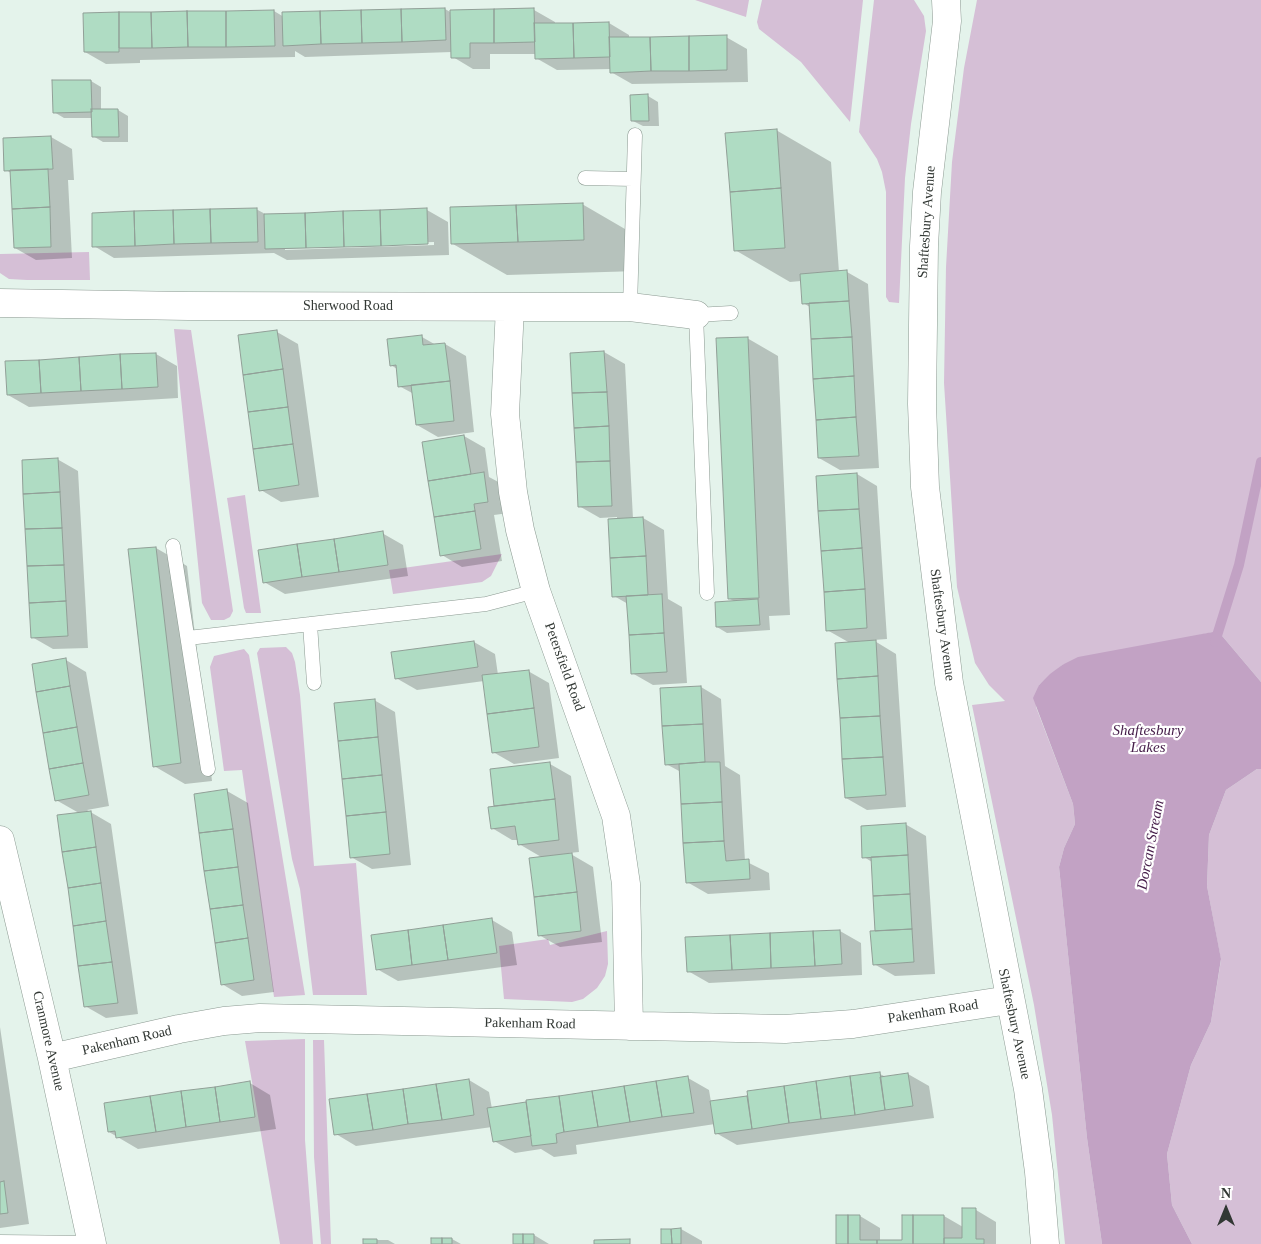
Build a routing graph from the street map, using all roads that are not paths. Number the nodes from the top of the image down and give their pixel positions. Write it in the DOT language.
graph roads {
  1 [pos="946,0"];
  2 [pos="635,135"];
  3 [pos="585,178"];
  4 [pos="633,179"];
  5 [pos="0,303"];
  6 [pos="510,307"];
  7 [pos="630,307"];
  8 [pos="731,314"];
  9 [pos="696,315"];
  10 [pos="173,546"];
  11 [pos="536,591"];
  12 [pos="707,593"];
  13 [pos="310,624"];
  14 [pos="188,638"];
  15 [pos="314,682"];
  16 [pos="208,769"];
  17 [pos="0,840"];
  18 [pos="1009,1000"];
  19 [pos="629,1026"];
  20 [pos="52,1058"];
  21 [pos="0,1242"];
  22 [pos="92,1243"];
  23 [pos="1045,1244"];
  1 -- 18 [label="street, Shaftesbury Avenue"];
  2 -- 4 [label="lane"];
  3 -- 4 [label="lane"];
  4 -- 7 [label="lane"];
  5 -- 6 [label="street, Sherwood Road"];
  6 -- 7 [label="street, Sherwood Road"];
  6 -- 11 [label="street, Petersfield Road"];
  7 -- 9 [label="street, Sherwood Road"];
  8 -- 9 [label="lane"];
  9 -- 12 [label="lane"];
  10 -- 14 [label="lane"];
  11 -- 13 [label="lane"];
  11 -- 19 [label="street, Petersfield Road"];
  13 -- 14 [label="lane"];
  13 -- 15 [label="lane"];
  14 -- 16 [label="lane"];
  17 -- 20 [label="street, Cranmore Avenue"];
  18 -- 19 [label="street, Pakenham Road"];
  18 -- 23 [label="street, Shaftesbury Avenue"];
  19 -- 20 [label="street, Pakenham Road"];
  20 -- 22 [label="street, Cranmore Avenue"];
  21 -- 22 [label="lane"];
}
